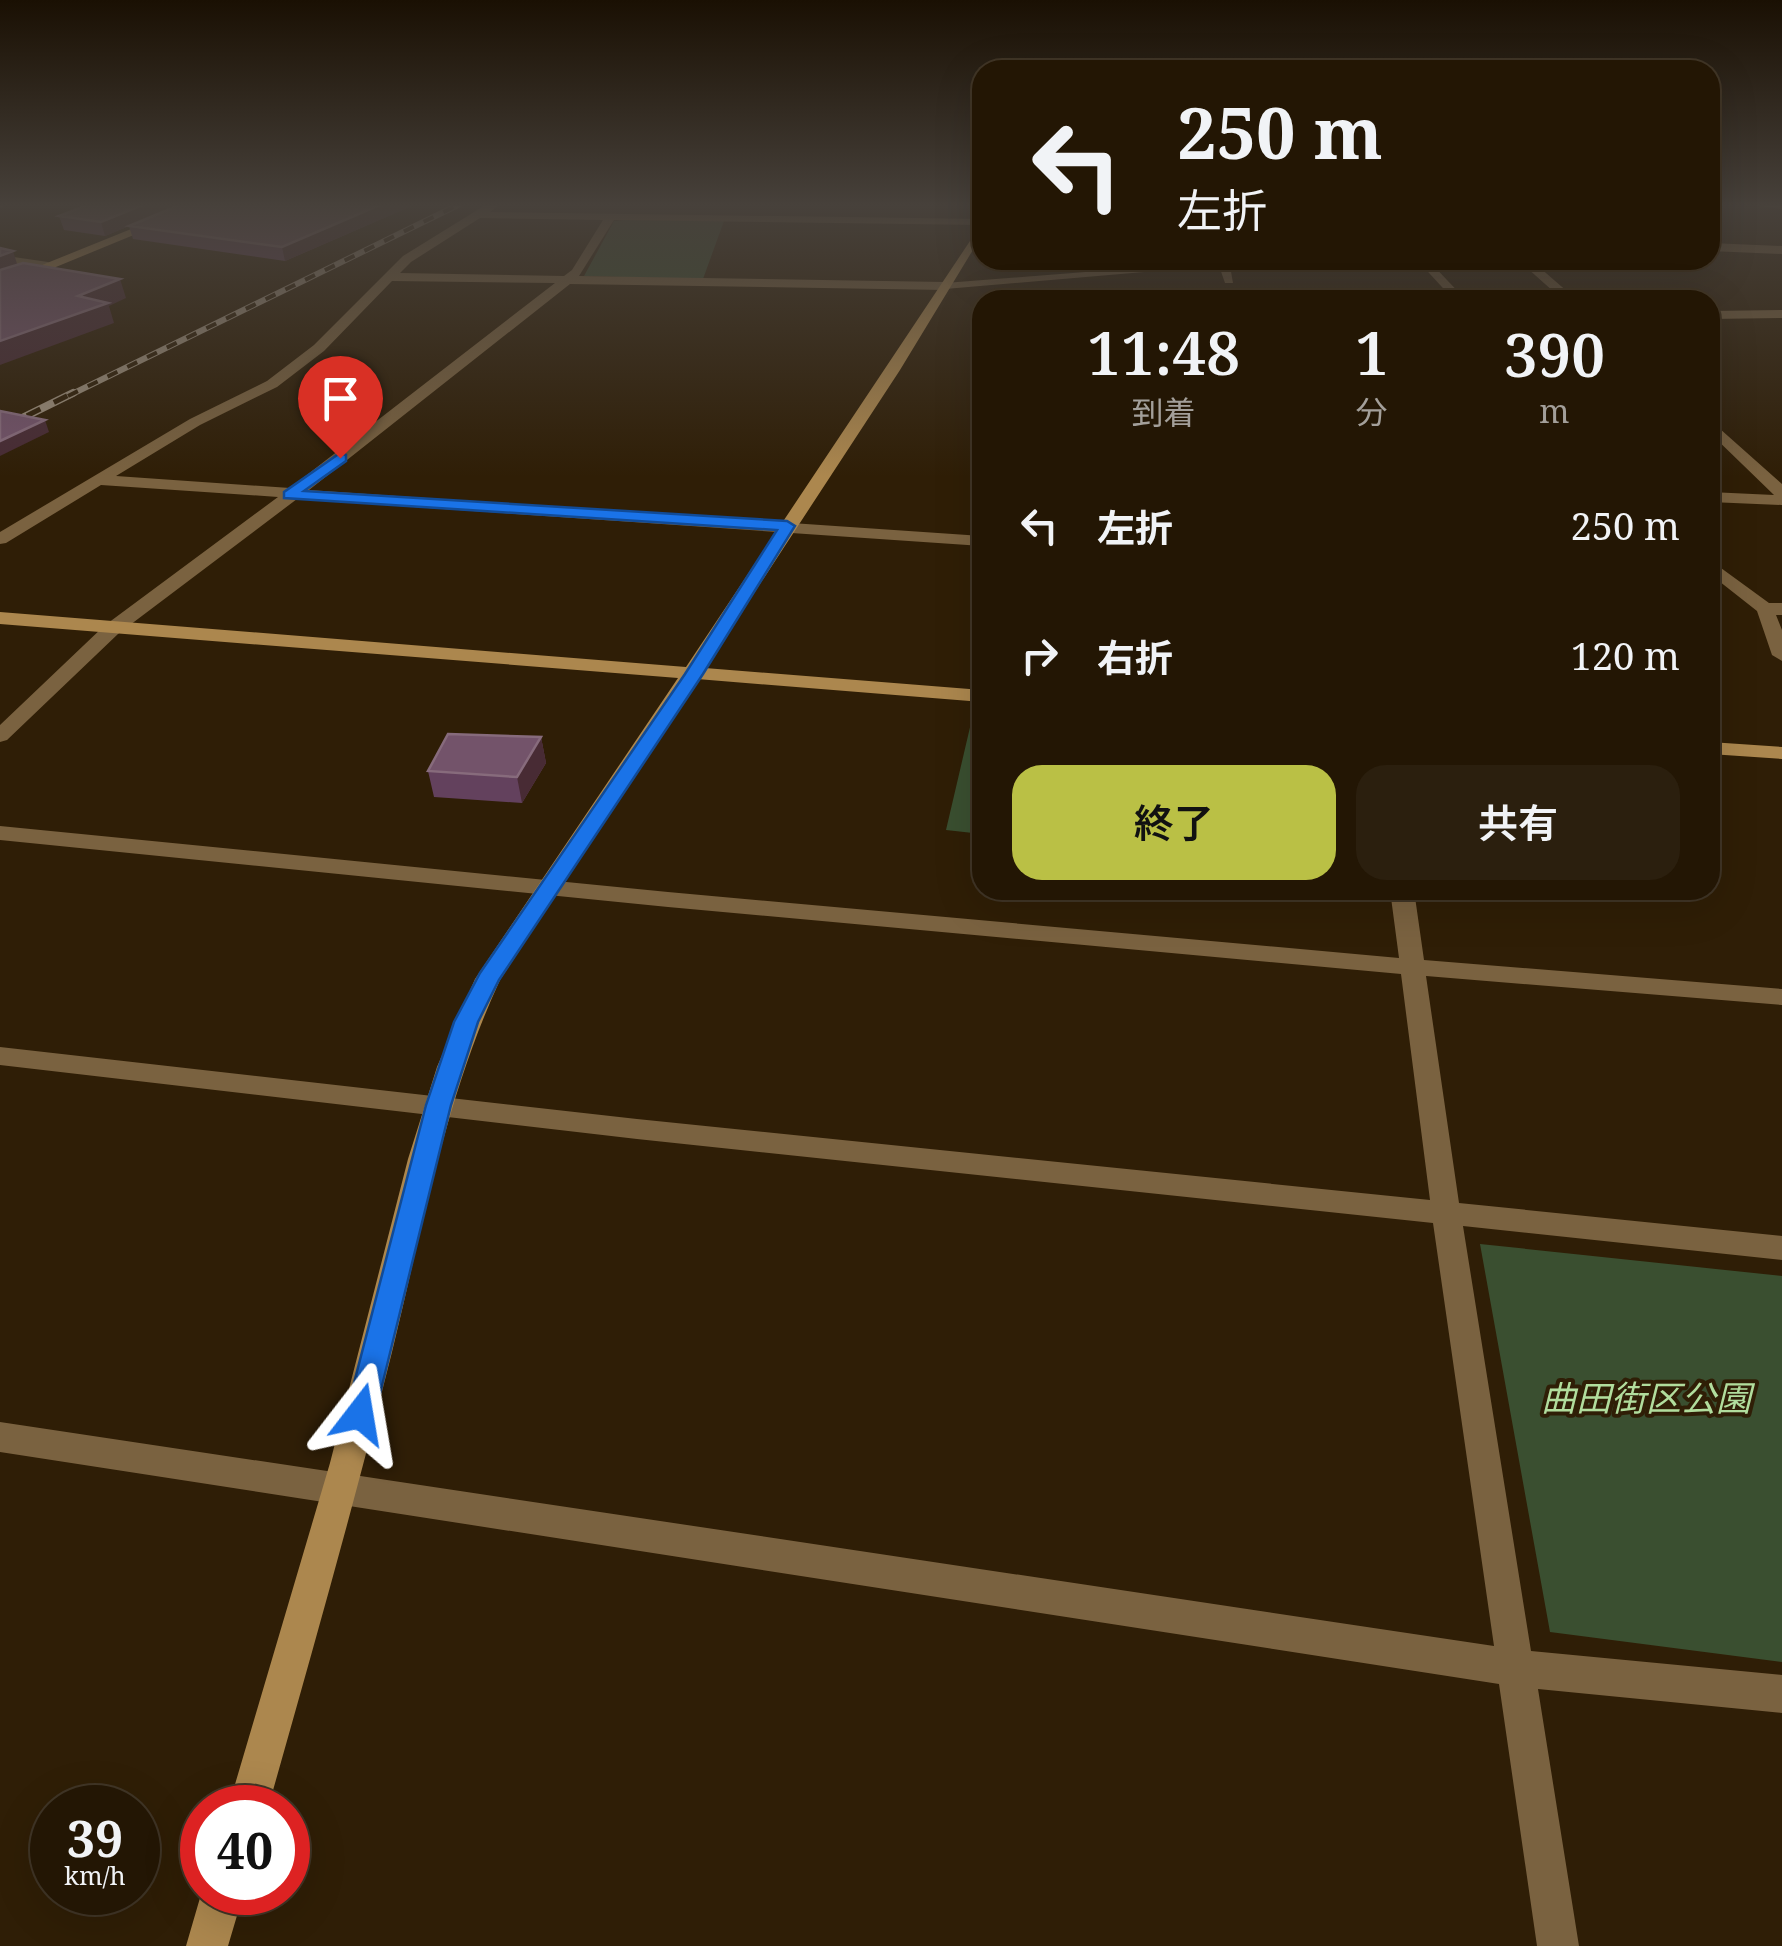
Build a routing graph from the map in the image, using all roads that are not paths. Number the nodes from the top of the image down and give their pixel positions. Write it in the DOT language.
graph roads {
  1 [pos="369,295"];
  2 [pos="549,295"];
  3 [pos="939,295"];
  4 [pos="1782,314"];
  5 [pos="1720,315"];
  6 [pos="1720,435"];
  7 [pos="99,480"];
  8 [pos="290,495"];
  9 [pos="1720,496"];
  10 [pos="1782,496"];
  11 [pos="787,526"];
  12 [pos="0,539"];
  13 [pos="972,540"];
  14 [pos="1720,572"];
  15 [pos="1773,609"];
  16 [pos="0,618"];
  17 [pos="111,630"];
  18 [pos="1782,655"];
  19 [pos="694,674"];
  20 [pos="972,695"];
  21 [pos="0,736"];
  22 [pos="1720,749"];
  23 [pos="1782,754"];
  24 [pos="0,834"];
  25 [pos="549,890"];
  26 [pos="1404,900"];
  27 [pos="1415,969"];
  28 [pos="1782,998"];
  29 [pos="0,1056"];
  30 [pos="439,1105"];
  31 [pos="1446,1214"];
  32 [pos="1782,1248"];
  33 [pos="0,1436"];
  34 [pos="341,1491"];
  35 [pos="1516,1668"];
  36 [pos="1782,1694"];
  37 [pos="255,1785"];
  38 [pos="217,1915"];
  39 [pos="208,1946"];
  40 [pos="1558,1946"];
  1 -- 7 [label="street"];
  2 -- 8 [label="street"];
  3 -- 11 [label="street"];
  4 -- 5 [label="street"];
  6 -- 10 [label="street"];
  7 -- 8 [label="street"];
  7 -- 12 [label="street"];
  8 -- 11 [label="street"];
  8 -- 17 [label="street"];
  9 -- 10 [label="street"];
  11 -- 13 [label="street"];
  11 -- 19 [label="street"];
  14 -- 15 [label="street"];
  15 -- 18 [label="street"];
  16 -- 17 [label="street"];
  17 -- 19 [label="street"];
  17 -- 21 [label="street"];
  19 -- 20 [label="street"];
  19 -- 25 [label="street"];
  22 -- 23 [label="street"];
  24 -- 25 [label="street"];
  25 -- 27 [label="street"];
  25 -- 30 [label="street"];
  26 -- 27 [label="street"];
  27 -- 28 [label="street"];
  27 -- 31 [label="street"];
  29 -- 30 [label="street"];
  30 -- 31 [label="street"];
  30 -- 34 [label="street"];
  31 -- 32 [label="street"];
  31 -- 35 [label="street"];
  33 -- 34 [label="street"];
  34 -- 35 [label="street"];
  34 -- 37 [label="street"];
  35 -- 36 [label="street"];
  35 -- 40 [label="street"];
  38 -- 39 [label="street"];
}
